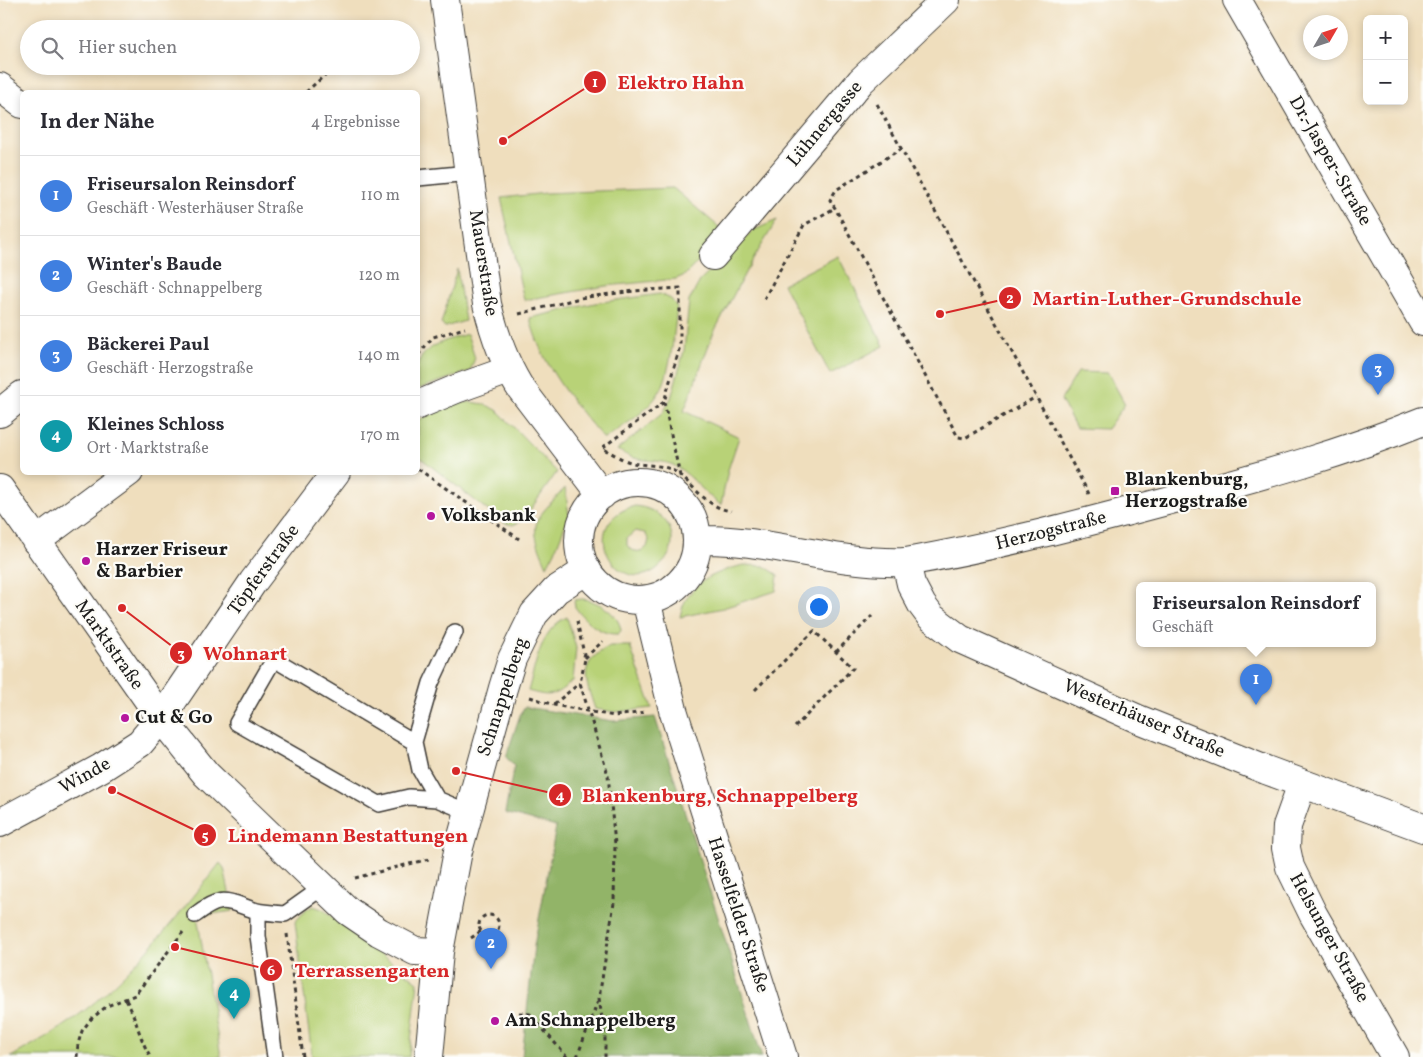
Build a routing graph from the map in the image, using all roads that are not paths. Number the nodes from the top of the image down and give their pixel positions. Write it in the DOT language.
graph roads {
  1 [pos="445,0"];
  2 [pos="946,0"];
  3 [pos="1237,0"];
  4 [pos="0,87"];
  5 [pos="20,102"];
  6 [pos="469,173"];
  7 [pos="420,178"];
  8 [pos="713,256"];
  9 [pos="1423,322"];
  10 [pos="509,370"];
  11 [pos="20,397"];
  12 [pos="420,404"];
  13 [pos="0,413"];
  14 [pos="1423,421"];
  15 [pos="125,475"];
  16 [pos="334,475"];
  17 [pos="0,489"];
  18 [pos="602,494"];
  19 [pos="36,540"];
  20 [pos="698,540"];
  21 [pos="906,562"];
  22 [pos="586,570"];
  23 [pos="646,600"];
  24 [pos="455,632"];
  25 [pos="160,718"];
  26 [pos="414,742"];
  27 [pos="1302,784"];
  28 [pos="437,799"];
  29 [pos="468,812"];
  30 [pos="0,823"];
  31 [pos="1423,828"];
  32 [pos="323,887"];
  33 [pos="258,911"];
  34 [pos="195,915"];
  35 [pos="439,952"];
  36 [pos="275,1057"];
  37 [pos="430,1057"];
  38 [pos="783,1057"];
  39 [pos="1395,1057"];
  1 -- 6 [label="street, Mauerstraße"];
  2 -- 8 [label="street, Lühnergasse"];
  3 -- 9 [label="street, Dr.-Jasper-Straße"];
  4 -- 5 [label="street"];
  6 -- 7 [label="lane"];
  6 -- 10 [label="street, Mauerstraße"];
  10 -- 12 [label="street"];
  10 -- 18 [label="street, Mauerstraße"];
  11 -- 13 [label="street"];
  14 -- 21 [label="street, Herzogstraße"];
  15 -- 19 [label="street"];
  16 -- 25 [label="street, Töpferstraße"];
  17 -- 19 [label="street, Marktstraße"];
  18 -- 20 [label="street"];
  18 -- 22 [label="street"];
  19 -- 25 [label="street, Marktstraße"];
  20 -- 21 [label="street, Herzogstraße"];
  20 -- 23 [label="street"];
  21 -- 27 [label="street, Westerhäuser Straße"];
  22 -- 23 [label="street"];
  22 -- 29 [label="street, Schnappelberg"];
  23 -- 38 [label="street, Hasselfelder Straße"];
  24 -- 26 [label="lane"];
  25 -- 30 [label="street, Winde"];
  25 -- 32 [label="street, Marktstraße"];
  26 -- 28 [label="lane"];
  26 -- 28 [label="lane"];
  27 -- 31 [label="street, Westerhäuser Straße"];
  27 -- 39 [label="street, Helsunger Straße"];
  28 -- 29 [label="lane"];
  29 -- 35 [label="street, Schnappelberg"];
  32 -- 33 [label="lane"];
  32 -- 35 [label="street, Marktstraße"];
  33 -- 34 [label="lane"];
  33 -- 36 [label="lane"];
  35 -- 37 [label="street, Schnappelberg"];
}
